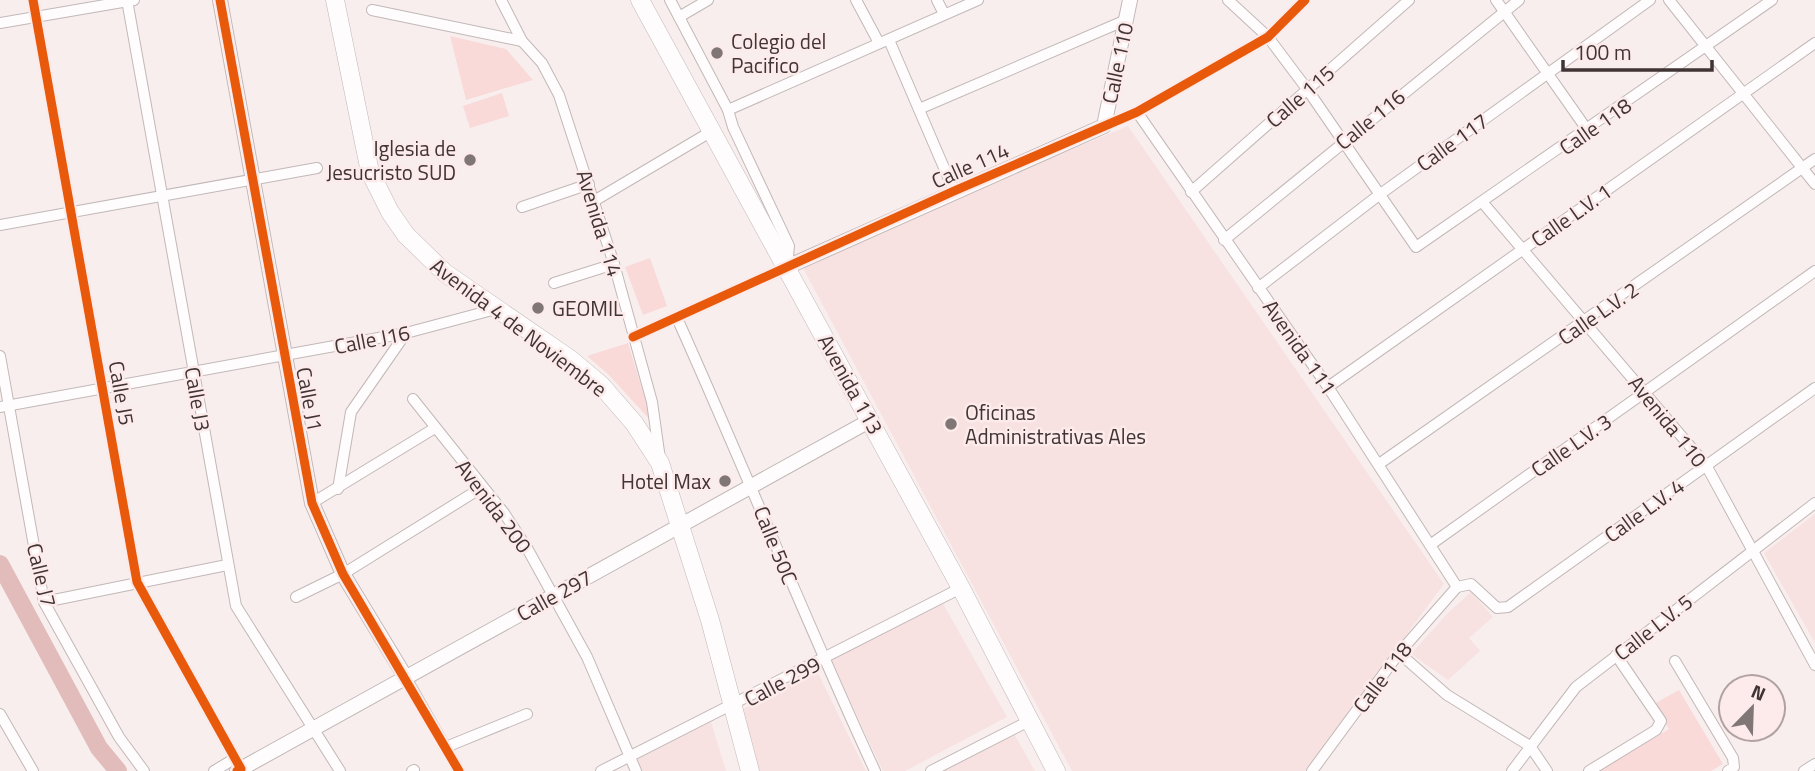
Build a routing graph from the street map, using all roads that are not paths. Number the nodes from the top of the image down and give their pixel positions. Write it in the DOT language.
graph roads {
  1 [pos="33,0"];
  2 [pos="129,0"];
  3 [pos="220,0"];
  4 [pos="335,0"];
  5 [pos="501,0"];
  6 [pos="640,0"];
  7 [pos="670,0"];
  8 [pos="708,0"];
  9 [pos="856,0"];
  10 [pos="937,0"];
  11 [pos="978,0"];
  12 [pos="1130,0"];
  13 [pos="1228,0"];
  14 [pos="1305,0"];
  15 [pos="1409,0"];
  16 [pos="1496,0"];
  17 [pos="1519,0"];
  18 [pos="1650,0"];
  19 [pos="1669,0"];
  20 [pos="1772,0"];
  21 [pos="372,10"];
  22 [pos="1504,11"];
  23 [pos="944,14"];
  24 [pos="36,16"];
  25 [pos="679,16"];
  26 [pos="1126,20"];
  27 [pos="0,23"];
  28 [pos="1268,37"];
  29 [pos="522,41"];
  30 [pos="884,42"];
  31 [pos="1815,43"];
  32 [pos="1708,47"];
  33 [pos="1548,72"];
  34 [pos="1307,89"];
  35 [pos="1745,94"];
  36 [pos="919,108"];
  37 [pos="728,110"];
  38 [pos="1137,112"];
  39 [pos="1104,126"];
  40 [pos="712,131"];
  41 [pos="1588,131"];
  42 [pos="1343,141"];
  43 [pos="1815,159"];
  44 [pos="317,168"];
  45 [pos="1802,168"];
  46 [pos="253,179"];
  47 [pos="589,184"];
  48 [pos="1815,184"];
  49 [pos="954,191"];
  50 [pos="1191,192"];
  51 [pos="162,194"];
  52 [pos="1380,195"];
  53 [pos="594,201"];
  54 [pos="1483,203"];
  55 [pos="522,207"];
  56 [pos="73,212"];
  57 [pos="0,225"];
  58 [pos="1224,240"];
  59 [pos="1521,250"];
  60 [pos="614,264"];
  61 [pos="787,267"];
  62 [pos="1815,271"];
  63 [pos="554,283"];
  64 [pos="1258,288"];
  65 [pos="496,309"];
  66 [pos="677,318"];
  67 [pos="1586,323"];
  68 [pos="405,333"];
  69 [pos="633,337"];
  70 [pos="284,355"];
  71 [pos="0,356"];
  72 [pos="193,370"];
  73 [pos="103,387"];
  74 [pos="1328,387"];
  75 [pos="1815,388"];
  76 [pos="1646,392"];
  77 [pos="413,400"];
  78 [pos="4,407"];
  79 [pos="871,420"];
  80 [pos="435,428"];
  81 [pos="660,463"];
  82 [pos="1379,464"];
  83 [pos="1706,465"];
  84 [pos="752,485"];
  85 [pos="481,488"];
  86 [pos="338,489"];
  87 [pos="312,503"];
  88 [pos="1815,503"];
  89 [pos="681,525"];
  90 [pos="1430,545"];
  91 [pos="1752,551"];
  92 [pos="227,565"];
  93 [pos="343,574"];
  94 [pos="137,582"];
  95 [pos="1457,587"];
  96 [pos="961,588"];
  97 [pos="555,595"];
  98 [pos="296,597"];
  99 [pos="44,602"];
  100 [pos="1399,653"];
  101 [pos="1616,655"];
  102 [pos="823,659"];
  103 [pos="1675,661"];
  104 [pos="1815,664"];
  105 [pos="406,678"];
  106 [pos="732,707"];
  107 [pos="0,714"];
  108 [pos="527,714"];
  109 [pos="1029,721"];
  110 [pos="312,730"];
  111 [pos="1530,746"];
  112 [pos="446,747"];
  113 [pos="630,757"];
  114 [pos="1815,764"];
  115 [pos="237,766"];
  116 [pos="33,771"];
  117 [pos="144,771"];
  118 [pos="214,771"];
  119 [pos="340,771"];
  120 [pos="459,771"];
  121 [pos="601,771"];
  122 [pos="636,771"];
  123 [pos="750,771"];
  124 [pos="875,771"];
  125 [pos="931,771"];
  126 [pos="1056,771"];
  127 [pos="1312,771"];
  128 [pos="1512,771"];
  129 [pos="1547,771"];
  130 [pos="1589,771"];
  131 [pos="1728,771"];
  132 [pos="1804,771"];
  1 -- 24 [label="street, Calle J5"];
  2 -- 24 [label="street"];
  2 -- 51 [label="street, Calle J3"];
  3 -- 46 [label="street, Calle J1"];
  4 -- 65 [label="main road, Avenida 4 de Noviembre"];
  5 -- 29 [label="street, Avenida 114"];
  6 -- 40 [label="main road, Avenida 113"];
  7 -- 25 [label="street"];
  8 -- 25 [label="street"];
  9 -- 30 [label="street"];
  10 -- 23 [label="street"];
  11 -- 23 [label="street"];
  12 -- 26 [label="street, Calle 110"];
  13 -- 28 [label="street"];
  14 -- 28 [label="street, Calle 114"];
  15 -- 34 [label="street, Calle 115"];
  16 -- 22 [label="street"];
  17 -- 22 [label="street, Calle 116"];
  18 -- 33 [label="street, Calle 117"];
  19 -- 32 [label="street"];
  20 -- 32 [label="street, Calle 118"];
  21 -- 29 [label="street"];
  22 -- 33 [label="street"];
  22 -- 42 [label="street, Calle 116"];
  23 -- 30 [label="street"];
  24 -- 27 [label="street"];
  24 -- 56 [label="street, Calle J5"];
  25 -- 37 [label="street"];
  26 -- 36 [label="street"];
  26 -- 39 [label="street, Calle 110"];
  28 -- 34 [label="street"];
  28 -- 38 [label="street, Calle 114"];
  29 -- 47 [label="street, Avenida 114"];
  30 -- 36 [label="street"];
  30 -- 37 [label="street"];
  31 -- 35 [label="street, Calle L.V. 1"];
  32 -- 35 [label="street"];
  32 -- 41 [label="street, Calle 118"];
  33 -- 41 [label="street"];
  33 -- 52 [label="street, Calle 117"];
  34 -- 42 [label="street"];
  34 -- 50 [label="street, Calle 115"];
  35 -- 45 [label="street"];
  35 -- 59 [label="street, Calle L.V. 1"];
  36 -- 49 [label="street"];
  37 -- 61 [label="street"];
  38 -- 39 [label="street, Calle 114"];
  38 -- 50 [label="street, Avenida 111"];
  39 -- 49 [label="street, Calle 114"];
  40 -- 53 [label="street"];
  40 -- 61 [label="main road, Avenida 113"];
  41 -- 54 [label="street, Calle 118"];
  42 -- 52 [label="street"];
  42 -- 58 [label="street, Calle 116"];
  43 -- 45 [label="street, Calle L.V. 2"];
  44 -- 46 [label="street"];
  45 -- 48 [label="street"];
  45 -- 67 [label="street, Calle L.V. 2"];
  46 -- 51 [label="street"];
  46 -- 70 [label="street, Calle J1"];
  47 -- 53 [label="street, Avenida 114"];
  47 -- 55 [label="street"];
  49 -- 61 [label="street, Calle 114"];
  50 -- 58 [label="street, Avenida 111"];
  51 -- 56 [label="street"];
  51 -- 72 [label="street, Calle J3"];
  52 -- 54 [label="street, Calle 118"];
  52 -- 64 [label="street, Calle 117"];
  53 -- 60 [label="street, Avenida 114"];
  54 -- 59 [label="street, Avenida 110"];
  56 -- 57 [label="street"];
  56 -- 73 [label="street, Calle J5"];
  58 -- 64 [label="street, Avenida 111"];
  59 -- 67 [label="street, Avenida 110"];
  59 -- 74 [label="street, Calle L.V. 1"];
  60 -- 63 [label="street"];
  60 -- 69 [label="street, Avenida 114"];
  61 -- 66 [label="street, Calle 114"];
  61 -- 79 [label="main road, Avenida 113"];
  62 -- 76 [label="street, Calle L.V. 3"];
  64 -- 74 [label="street, Avenida 111"];
  65 -- 68 [label="street, Calle J16"];
  65 -- 81 [label="main road, Avenida 4 de Noviembre"];
  66 -- 69 [label="street, Calle 114"];
  66 -- 84 [label="street, Calle 50C"];
  67 -- 76 [label="street, Avenida 110"];
  67 -- 82 [label="street, Calle L.V. 2"];
  68 -- 70 [label="street, Calle J16"];
  68 -- 86 [label="street"];
  69 -- 81 [label="street, Avenida 114"];
  70 -- 72 [label="street, Calle J16"];
  70 -- 87 [label="street, Calle J1"];
  71 -- 78 [label="street, Calle J7"];
  72 -- 73 [label="street, Calle J16"];
  72 -- 92 [label="street, Calle J3"];
  73 -- 78 [label="street, Calle J16"];
  73 -- 94 [label="street, Calle J5"];
  74 -- 82 [label="street, Avenida 111"];
  75 -- 83 [label="street, Calle L.V. 4"];
  76 -- 83 [label="street, Avenida 110"];
  76 -- 90 [label="street, Calle L.V. 3"];
  77 -- 80 [label="street, Avenida 200"];
  78 -- 99 [label="street, Calle J7"];
  79 -- 84 [label="street, Calle 297"];
  79 -- 96 [label="main road, Avenida 113"];
  80 -- 85 [label="street, Avenida 200"];
  80 -- 86 [label="street"];
  81 -- 89 [label="main road, Avenida 4 de Noviembre"];
  82 -- 90 [label="street, Avenida 111"];
  83 -- 91 [label="street, Avenida 110"];
  83 -- 95 [label="street, Calle L.V. 4"];
  84 -- 89 [label="street, Calle 297"];
  84 -- 102 [label="street, Calle 50C"];
  85 -- 93 [label="street"];
  85 -- 97 [label="street, Avenida 200"];
  86 -- 87 [label="street"];
  87 -- 93 [label="street, Calle J1"];
  88 -- 91 [label="street, Calle L.V. 5"];
  89 -- 97 [label="street, Calle 297"];
  89 -- 106 [label="main road, Avenida 4 de Noviembre"];
  90 -- 95 [label="street, Avenida 111"];
  91 -- 101 [label="street, Calle L.V. 5"];
  91 -- 104 [label="street, Avenida 110"];
  92 -- 94 [label="street"];
  92 -- 110 [label="street, Calle J3"];
  93 -- 98 [label="street"];
  93 -- 105 [label="street, Calle J1"];
  94 -- 99 [label="street"];
  94 -- 115 [label="street, Calle J5"];
  95 -- 100 [label="street, Calle 118"];
  96 -- 102 [label="street, Calle 299"];
  96 -- 109 [label="main road, Avenida 113"];
  97 -- 105 [label="street, Calle 297"];
  97 -- 113 [label="street, Avenida 200"];
  99 -- 117 [label="street, Calle J7"];
  100 -- 111 [label="street"];
  100 -- 127 [label="street, Calle 118"];
  101 -- 111 [label="street, Calle L.V. 5"];
  101 -- 130 [label="street"];
  102 -- 106 [label="street, Calle 299"];
  102 -- 124 [label="street, Calle 50C"];
  103 -- 131 [label="street"];
  105 -- 110 [label="street, Calle 297"];
  105 -- 112 [label="street, Calle J1"];
  106 -- 113 [label="street, Calle 299"];
  106 -- 123 [label="main road, Avenida 4 de Noviembre"];
  107 -- 116 [label="street"];
  108 -- 112 [label="street"];
  109 -- 125 [label="street"];
  109 -- 126 [label="main road, Avenida 113"];
  110 -- 115 [label="street, Calle 297"];
  110 -- 119 [label="street, Calle J3"];
  111 -- 128 [label="street, Calle L.V. 5"];
  111 -- 129 [label="street"];
  112 -- 120 [label="street, Calle J1"];
  113 -- 121 [label="street, Calle 299"];
  113 -- 122 [label="street, Avenida 200"];
  114 -- 132 [label="street"];
  115 -- 118 [label="street"];
}
